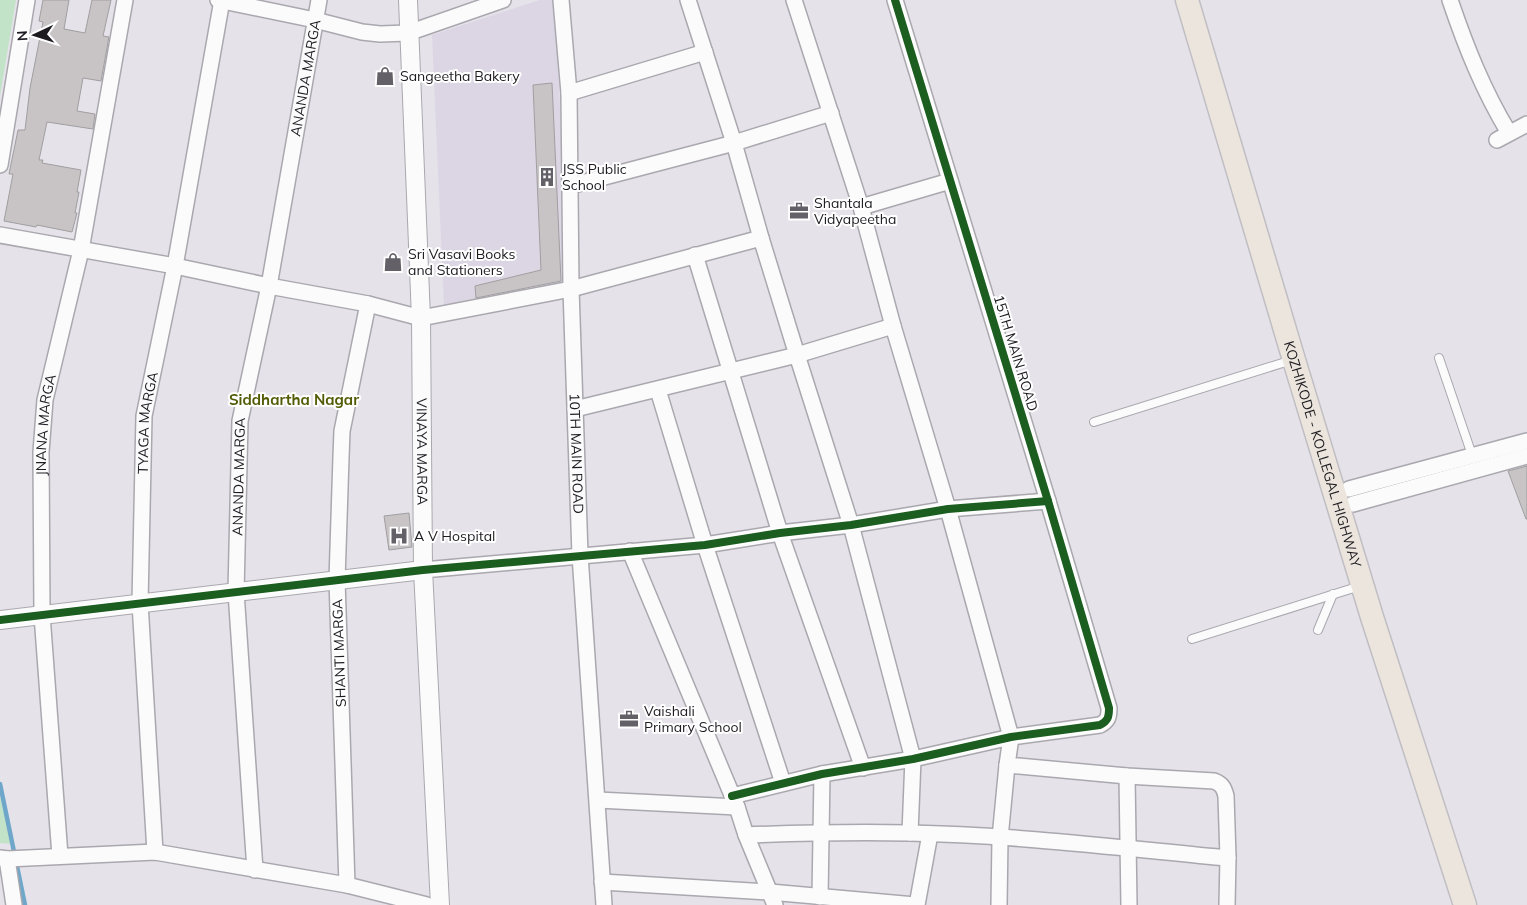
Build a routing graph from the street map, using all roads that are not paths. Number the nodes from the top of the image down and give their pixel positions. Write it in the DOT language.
graph roads {
  1 [pos="27,0"];
  2 [pos="126,0"];
  3 [pos="220,0"];
  4 [pos="318,0"];
  5 [pos="408,0"];
  6 [pos="503,0"];
  7 [pos="562,0"];
  8 [pos="688,0"];
  9 [pos="794,0"];
  10 [pos="895,0"];
  11 [pos="1187,0"];
  12 [pos="1198,0"];
  13 [pos="1450,0"];
  14 [pos="315,20"];
  15 [pos="408,33"];
  16 [pos="705,52"];
  17 [pos="568,93"];
  18 [pos="831,112"];
  19 [pos="1527,124"];
  20 [pos="734,143"];
  21 [pos="0,165"];
  22 [pos="950,181"];
  23 [pos="570,186"];
  24 [pos="862,207"];
  25 [pos="0,235"];
  26 [pos="761,238"];
  27 [pos="81,250"];
  28 [pos="695,255"];
  29 [pos="175,266"];
  30 [pos="269,286"];
  31 [pos="571,290"];
  32 [pos="368,304"];
  33 [pos="421,318"];
  34 [pos="893,326"];
  35 [pos="797,355"];
  36 [pos="1439,358"];
  37 [pos="1294,360"];
  38 [pos="731,372"];
  39 [pos="658,390"];
  40 [pos="575,409"];
  41 [pos="1094,422"];
  42 [pos="1527,441"];
  43 [pos="1472,456"];
  44 [pos="1527,456"];
  45 [pos="1351,496"];
  46 [pos="1048,501"];
  47 [pos="948,509"];
  48 [pos="851,525"];
  49 [pos="780,533"];
  50 [pos="705,545"];
  51 [pos="630,551"];
  52 [pos="580,555"];
  53 [pos="423,570"];
  54 [pos="337,580"];
  55 [pos="1363,585"];
  56 [pos="236,592"];
  57 [pos="1333,594"];
  58 [pos="140,603"];
  59 [pos="42,615"];
  60 [pos="0,620"];
  61 [pos="1318,630"];
  62 [pos="1192,639"];
  63 [pos="1011,737"];
  64 [pos="913,759"];
  65 [pos="1007,765"];
  66 [pos="863,768"];
  67 [pos="822,774"];
  68 [pos="1127,776"];
  69 [pos="783,782"];
  70 [pos="598,800"];
  71 [pos="735,802"];
  72 [pos="821,832"];
  73 [pos="910,833"];
  74 [pos="930,834"];
  75 [pos="746,835"];
  76 [pos="1000,838"];
  77 [pos="1129,849"];
  78 [pos="155,852"];
  79 [pos="60,856"];
  80 [pos="7,858"];
  81 [pos="1228,858"];
  82 [pos="256,870"];
  83 [pos="602,882"];
  84 [pos="347,885"];
  85 [pos="820,897"];
  86 [pos="773,899"];
  87 [pos="14,905"];
  88 [pos="427,905"];
  89 [pos="440,905"];
  90 [pos="604,905"];
  91 [pos="916,905"];
  92 [pos="999,905"];
  93 [pos="1129,905"];
  94 [pos="1227,905"];
  95 [pos="1464,905"];
  96 [pos="1474,905"];
  1 -- 21 [label="street"];
  2 -- 27 [label="street, JNANA MARGA"];
  3 -- 14 [label="street"];
  3 -- 29 [label="street, TYAGA MARGA"];
  4 -- 14 [label="street, ANANDA MARGA"];
  5 -- 15 [label="street, VINAYA MARGA"];
  6 -- 15 [label="street"];
  7 -- 17 [label="street, 10TH MAIN ROAD"];
  8 -- 16 [label="street"];
  9 -- 18 [label="street"];
  10 -- 22 [label="street, 15TH MAIN ROAD"];
  11 -- 37 [label="main road, KOZHIKODE - KOLLEGAL HIGHWAY"];
  12 -- 45 [label="main road"];
  13 -- 19 [label="street"];
  14 -- 15 [label="street"];
  14 -- 30 [label="street, ANANDA MARGA"];
  15 -- 33 [label="street, VINAYA MARGA"];
  16 -- 17 [label="street"];
  16 -- 20 [label="street"];
  17 -- 23 [label="street, 10TH MAIN ROAD"];
  18 -- 20 [label="street"];
  18 -- 24 [label="street"];
  20 -- 23 [label="street"];
  20 -- 26 [label="street"];
  22 -- 24 [label="street"];
  22 -- 46 [label="street, 15TH MAIN ROAD"];
  23 -- 31 [label="street, 10TH MAIN ROAD"];
  24 -- 34 [label="street"];
  25 -- 27 [label="street"];
  26 -- 28 [label="street"];
  26 -- 35 [label="street"];
  27 -- 29 [label="street"];
  27 -- 59 [label="street, JNANA MARGA"];
  28 -- 31 [label="street"];
  28 -- 38 [label="street"];
  29 -- 30 [label="street"];
  29 -- 58 [label="street, TYAGA MARGA"];
  30 -- 32 [label="street"];
  30 -- 56 [label="street, ANANDA MARGA"];
  31 -- 33 [label="street"];
  31 -- 40 [label="street, 10TH MAIN ROAD"];
  32 -- 33 [label="street"];
  32 -- 54 [label="street, SHANTI MARGA"];
  33 -- 53 [label="street, VINAYA MARGA"];
  34 -- 35 [label="street"];
  34 -- 47 [label="street"];
  35 -- 38 [label="street"];
  35 -- 48 [label="street"];
  36 -- 43 [label="lane"];
  37 -- 41 [label="lane"];
  37 -- 55 [label="main road, KOZHIKODE - KOLLEGAL HIGHWAY"];
  38 -- 39 [label="street"];
  38 -- 49 [label="street"];
  39 -- 40 [label="street"];
  39 -- 50 [label="street"];
  40 -- 52 [label="street, 10TH MAIN ROAD"];
  42 -- 43 [label="street"];
  43 -- 45 [label="street"];
  44 -- 45 [label="street"];
  45 -- 96 [label="main road"];
  46 -- 47 [label="street"];
  46 -- 63 [label="street, 15TH MAIN ROAD"];
  47 -- 48 [label="street"];
  47 -- 63 [label="street"];
  48 -- 49 [label="street"];
  48 -- 64 [label="street"];
  49 -- 50 [label="street"];
  49 -- 66 [label="street"];
  50 -- 51 [label="street"];
  50 -- 69 [label="street"];
  51 -- 52 [label="street"];
  51 -- 71 [label="street"];
  52 -- 53 [label="street"];
  52 -- 70 [label="street, 10TH MAIN ROAD"];
  53 -- 54 [label="street"];
  53 -- 89 [label="street, VINAYA MARGA"];
  54 -- 56 [label="street"];
  54 -- 84 [label="street, SHANTI MARGA"];
  55 -- 57 [label="lane"];
  55 -- 95 [label="main road, KOZHIKODE - KOLLEGAL HIGHWAY"];
  56 -- 58 [label="street"];
  56 -- 82 [label="street, ANANDA MARGA"];
  57 -- 61 [label="lane"];
  57 -- 62 [label="lane"];
  58 -- 59 [label="street"];
  58 -- 78 [label="street, TYAGA MARGA"];
  59 -- 60 [label="street"];
  59 -- 79 [label="street, JNANA MARGA"];
  63 -- 64 [label="street"];
  63 -- 65 [label="street"];
  64 -- 66 [label="street"];
  64 -- 73 [label="street"];
  65 -- 68 [label="street"];
  65 -- 76 [label="street"];
  66 -- 67 [label="street"];
  67 -- 69 [label="street"];
  67 -- 72 [label="street"];
  68 -- 77 [label="street"];
  68 -- 81 [label="street"];
  69 -- 71 [label="street"];
  70 -- 71 [label="street"];
  70 -- 83 [label="street, 10TH MAIN ROAD"];
  71 -- 75 [label="street"];
  72 -- 73 [label="street"];
  72 -- 75 [label="street"];
  72 -- 85 [label="street"];
  73 -- 74 [label="street"];
  74 -- 76 [label="street"];
  74 -- 91 [label="street"];
  75 -- 86 [label="street"];
  76 -- 77 [label="street"];
  76 -- 92 [label="street"];
  77 -- 81 [label="street"];
  77 -- 93 [label="street"];
  78 -- 79 [label="street"];
  78 -- 82 [label="street"];
  79 -- 80 [label="street"];
  80 -- 87 [label="street"];
  81 -- 94 [label="street"];
  82 -- 84 [label="street"];
  83 -- 86 [label="street"];
  83 -- 90 [label="street, 10TH MAIN ROAD"];
  84 -- 88 [label="street"];
  85 -- 86 [label="street"];
  85 -- 91 [label="street"];
}
